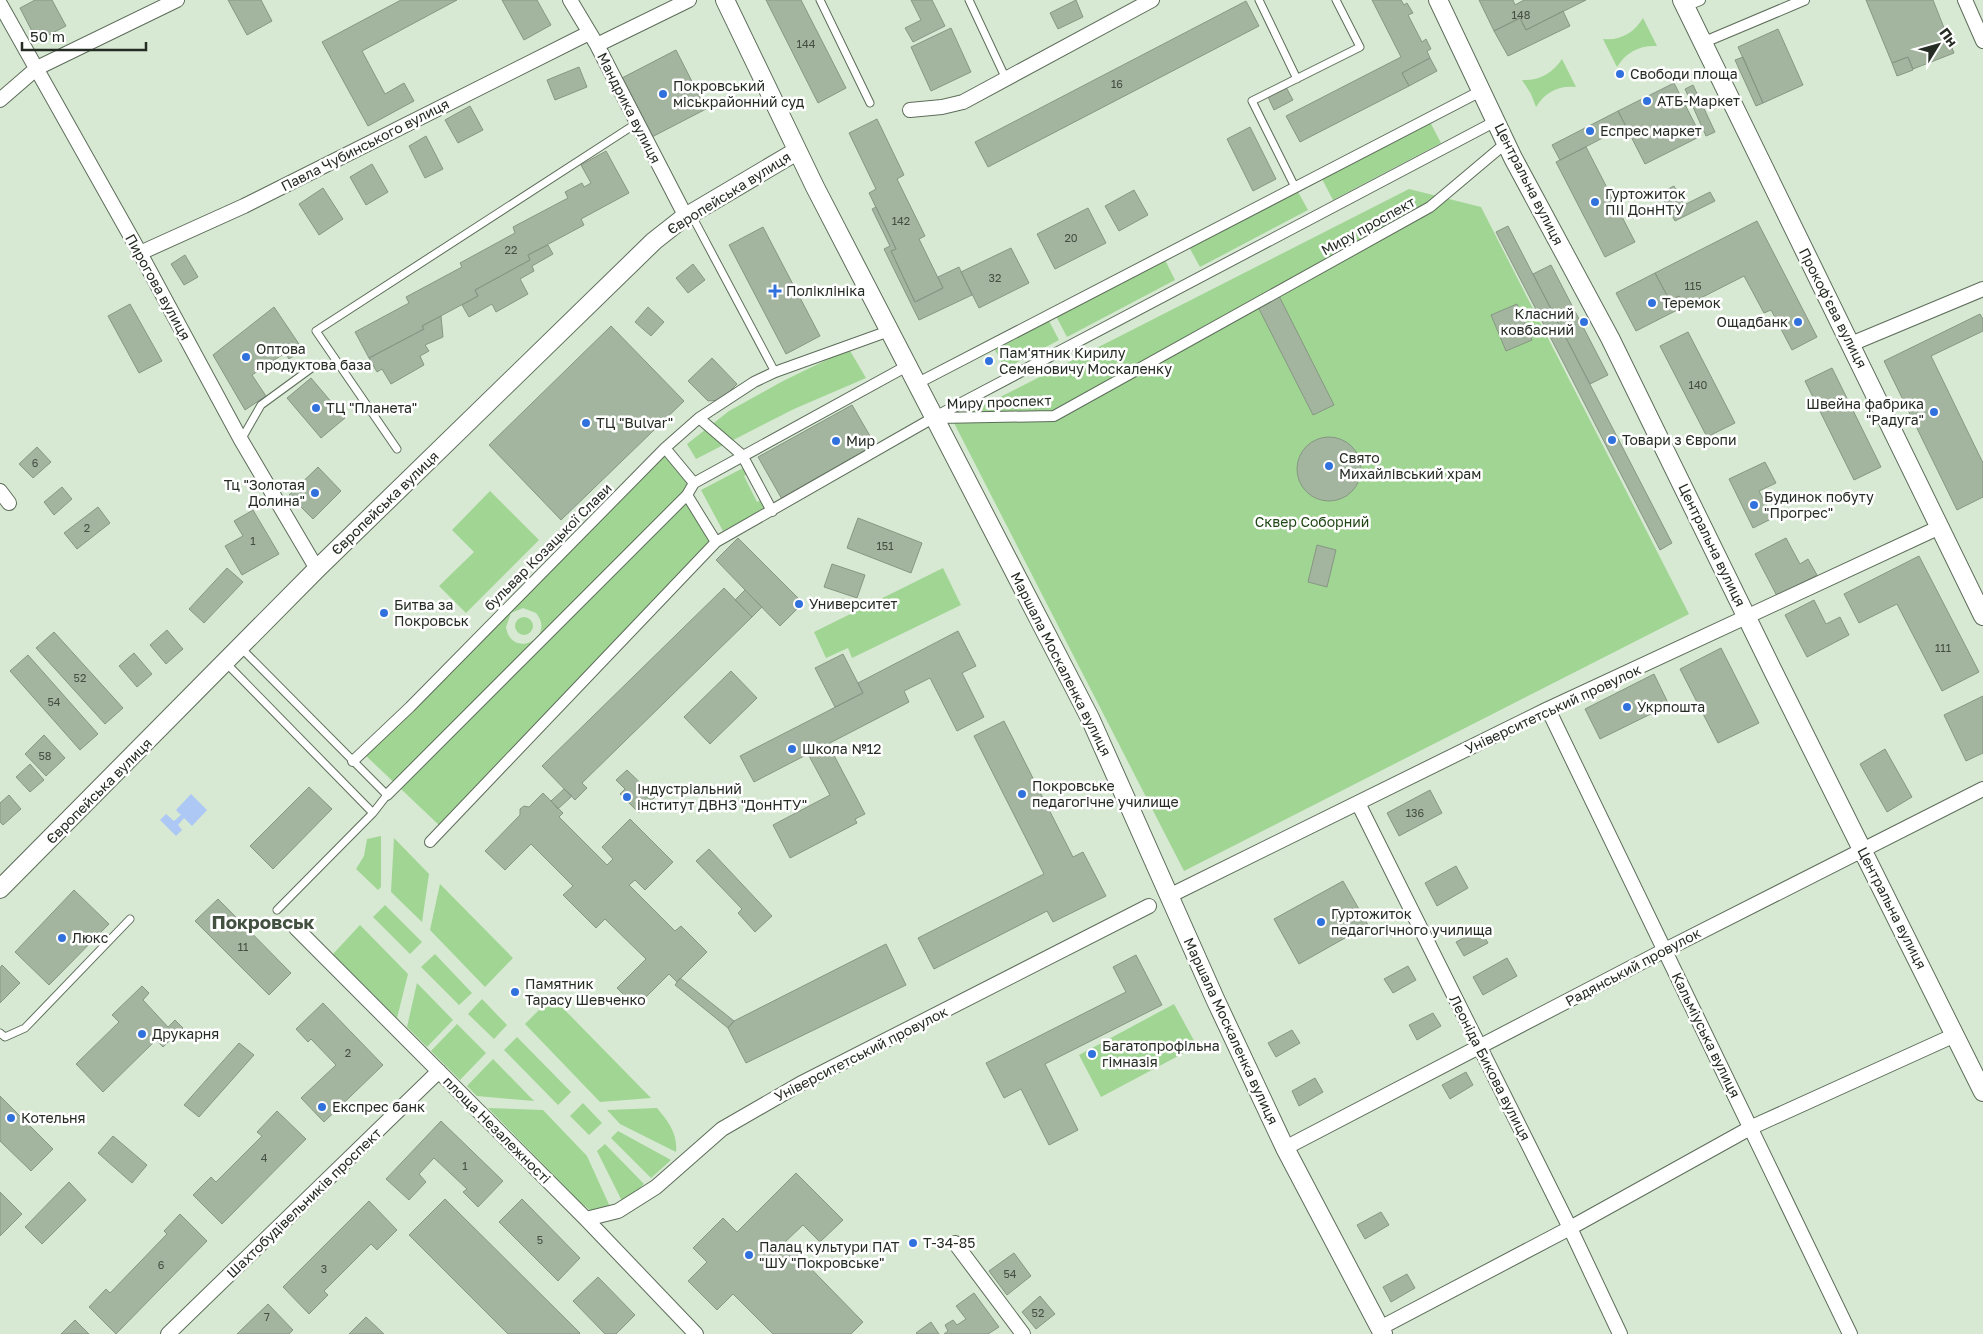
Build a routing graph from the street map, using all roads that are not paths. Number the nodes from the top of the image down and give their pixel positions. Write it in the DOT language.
graph roads {
  1 [pos="177,0"];
  2 [pos="570,0"];
  3 [pos="689,0"];
  4 [pos="726,0"];
  5 [pos="820,0"];
  6 [pos="969,0"];
  7 [pos="1152,0"];
  8 [pos="1259,0"];
  9 [pos="1336,0"];
  10 [pos="1438,0"];
  11 [pos="1804,0"];
  12 [pos="1965,0"];
  13 [pos="1689,2"];
  14 [pos="0,4"];
  15 [pos="589,33"];
  16 [pos="1983,41"];
  17 [pos="1702,43"];
  18 [pos="597,45"];
  19 [pos="37,68"];
  20 [pos="1297,78"];
  21 [pos="1007,80"];
  22 [pos="1481,91"];
  23 [pos="0,100"];
  24 [pos="870,103"];
  25 [pos="910,110"];
  26 [pos="1496,121"];
  27 [pos="636,123"];
  28 [pos="1506,143"];
  29 [pos="797,151"];
  30 [pos="1295,186"];
  31 [pos="689,215"];
  32 [pos="140,253"];
  33 [pos="1983,289"];
  34 [pos="889,331"];
  35 [pos="1851,344"];
  36 [pos="339,365"];
  37 [pos="907,366"];
  38 [pos="775,372"];
  39 [pos="916,384"];
  40 [pos="699,418"];
  41 [pos="933,418"];
  42 [pos="241,440"];
  43 [pos="398,448"];
  44 [pos="665,448"];
  45 [pos="742,455"];
  46 [pos="694,483"];
  47 [pos="0,491"];
  48 [pos="687,495"];
  49 [pos="9,503"];
  50 [pos="772,511"];
  51 [pos="1940,527"];
  52 [pos="716,542"];
  53 [pos="317,569"];
  54 [pos="1983,616"];
  55 [pos="1748,618"];
  56 [pos="241,648"];
  57 [pos="226,663"];
  58 [pos="1548,709"];
  59 [pos="354,761"];
  60 [pos="1983,789"];
  61 [pos="386,795"];
  62 [pos="1358,803"];
  63 [pos="373,813"];
  64 [pos="430,842"];
  65 [pos="1862,849"];
  66 [pos="0,889"];
  67 [pos="1169,896"];
  68 [pos="1149,906"];
  69 [pos="277,910"];
  70 [pos="130,919"];
  71 [pos="296,928"];
  72 [pos="1665,950"];
  73 [pos="0,1033"];
  74 [pos="1954,1035"];
  75 [pos="1480,1048"];
  76 [pos="439,1072"];
  77 [pos="1983,1092"];
  78 [pos="1752,1127"];
  79 [pos="1285,1148"];
  80 [pos="586,1219"];
  81 [pos="1570,1228"];
  82 [pos="955,1242"];
  83 [pos="1379,1331"];
  84 [pos="168,1334"];
  85 [pos="696,1334"];
  86 [pos="1023,1334"];
  87 [pos="1620,1334"];
  88 [pos="1850,1334"];
  1 -- 19 [label="street"];
  2 -- 15 [label="street, Мандрика вулиця"];
  3 -- 18 [label="street"];
  4 -- 29 [label="street, Маршала Москаленка вулиця"];
  5 -- 24 [label="lane"];
  6 -- 21 [label="lane"];
  7 -- 21 [label="street"];
  8 -- 20 [label="lane"];
  9 -- 20 [label="lane"];
  10 -- 22 [label="street, Центральна вулиця"];
  11 -- 17 [label="street"];
  12 -- 16 [label="street"];
  13 -- 17 [label="street, Прокоф'єва вулиця"];
  14 -- 19 [label="street, Пирогова вулиця"];
  15 -- 18 [label="street, Мандрика вулиця"];
  15 -- 32 [label="street, Павла Чубинського вулиця"];
  17 -- 35 [label="street, Прокоф'єва вулиця"];
  18 -- 27 [label="street, Мандрика вулиця"];
  19 -- 23 [label="street"];
  19 -- 32 [label="street, Пирогова вулиця"];
  20 -- 30 [label="lane"];
  21 -- 25 [label="street"];
  22 -- 26 [label="street, Центральна вулиця"];
  22 -- 30 [label="street"];
  26 -- 28 [label="street, Центральна вулиця"];
  26 -- 41 [label="street, Миру проспект"];
  27 -- 31 [label="street, Мандрика вулиця"];
  27 -- 36 [label="lane"];
  28 -- 41 [label="street, Миру проспект"];
  28 -- 55 [label="street, Центральна вулиця"];
  29 -- 31 [label="street, Європейська вулиця"];
  29 -- 34 [label="street, Маршала Москаленка вулиця"];
  30 -- 39 [label="street"];
  31 -- 38 [label="lane"];
  31 -- 53 [label="street, Європейська вулиця"];
  32 -- 42 [label="street, Пирогова вулиця"];
  33 -- 35 [label="street"];
  34 -- 37 [label="street, Маршала Москаленка вулиця"];
  34 -- 38 [label="street, бульвар Козацької Слави"];
  35 -- 51 [label="street, Прокоф'єва вулиця"];
  36 -- 42 [label="lane"];
  36 -- 43 [label="lane"];
  37 -- 39 [label="street, Маршала Москаленка вулиця"];
  37 -- 45 [label="street"];
  38 -- 40 [label="street, бульвар Козацької Слави"];
  39 -- 41 [label="street, Маршала Москаленка вулиця"];
  40 -- 44 [label="street, бульвар Козацької Слави"];
  40 -- 45 [label="street"];
  41 -- 50 [label="street"];
  41 -- 67 [label="street, Маршала Москаленка вулиця"];
  42 -- 53 [label="street, Пирогова вулиця"];
  44 -- 46 [label="street"];
  44 -- 59 [label="street, бульвар Козацької Слави"];
  45 -- 46 [label="street"];
  45 -- 50 [label="street"];
  46 -- 48 [label="street"];
  47 -- 49 [label="street"];
  48 -- 52 [label="street"];
  48 -- 61 [label="street"];
  50 -- 52 [label="street"];
  51 -- 54 [label="street, Прокоф'єва вулиця"];
  51 -- 55 [label="street, Університетський провулок"];
  52 -- 64 [label="street"];
  53 -- 56 [label="street, Європейська вулиця"];
  55 -- 58 [label="street, Університетський провулок"];
  55 -- 65 [label="street, Центральна вулиця"];
  56 -- 57 [label="street, Європейська вулиця"];
  56 -- 59 [label="lane"];
  57 -- 63 [label="lane"];
  57 -- 66 [label="street, Європейська вулиця"];
  58 -- 62 [label="street, Університетський провулок"];
  58 -- 72 [label="street, Кальміуська вулиця"];
  59 -- 61 [label="lane"];
  60 -- 65 [label="street, Радянський провулок"];
  61 -- 63 [label="lane"];
  62 -- 67 [label="street, Університетський провулок"];
  62 -- 75 [label="street, Леоніда Бикова вулиця"];
  63 -- 69 [label="lane"];
  65 -- 72 [label="street, Радянський провулок"];
  65 -- 74 [label="street, Центральна вулиця"];
  67 -- 79 [label="street, Маршала Москаленка вулиця"];
  68 -- 80 [label="street, Університетський провулок"];
  70 -- 73 [label="lane"];
  71 -- 76 [label="street, площа Незалежності"];
  72 -- 75 [label="street, Радянський провулок"];
  72 -- 78 [label="street, Кальміуська вулиця"];
  74 -- 77 [label="street, Центральна вулиця"];
  74 -- 78 [label="street"];
  75 -- 79 [label="street, Радянський провулок"];
  75 -- 81 [label="street, Леоніда Бикова вулиця"];
  76 -- 80 [label="street, площа Незалежності"];
  76 -- 84 [label="street, Шахтобудівельників проспект"];
  78 -- 81 [label="street"];
  78 -- 88 [label="street, Кальміуська вулиця"];
  79 -- 83 [label="street, Маршала Москаленка вулиця"];
  80 -- 85 [label="street, площа Незалежності"];
  81 -- 83 [label="street"];
  81 -- 87 [label="street, Леоніда Бикова вулиця"];
  82 -- 86 [label="street"];
}
